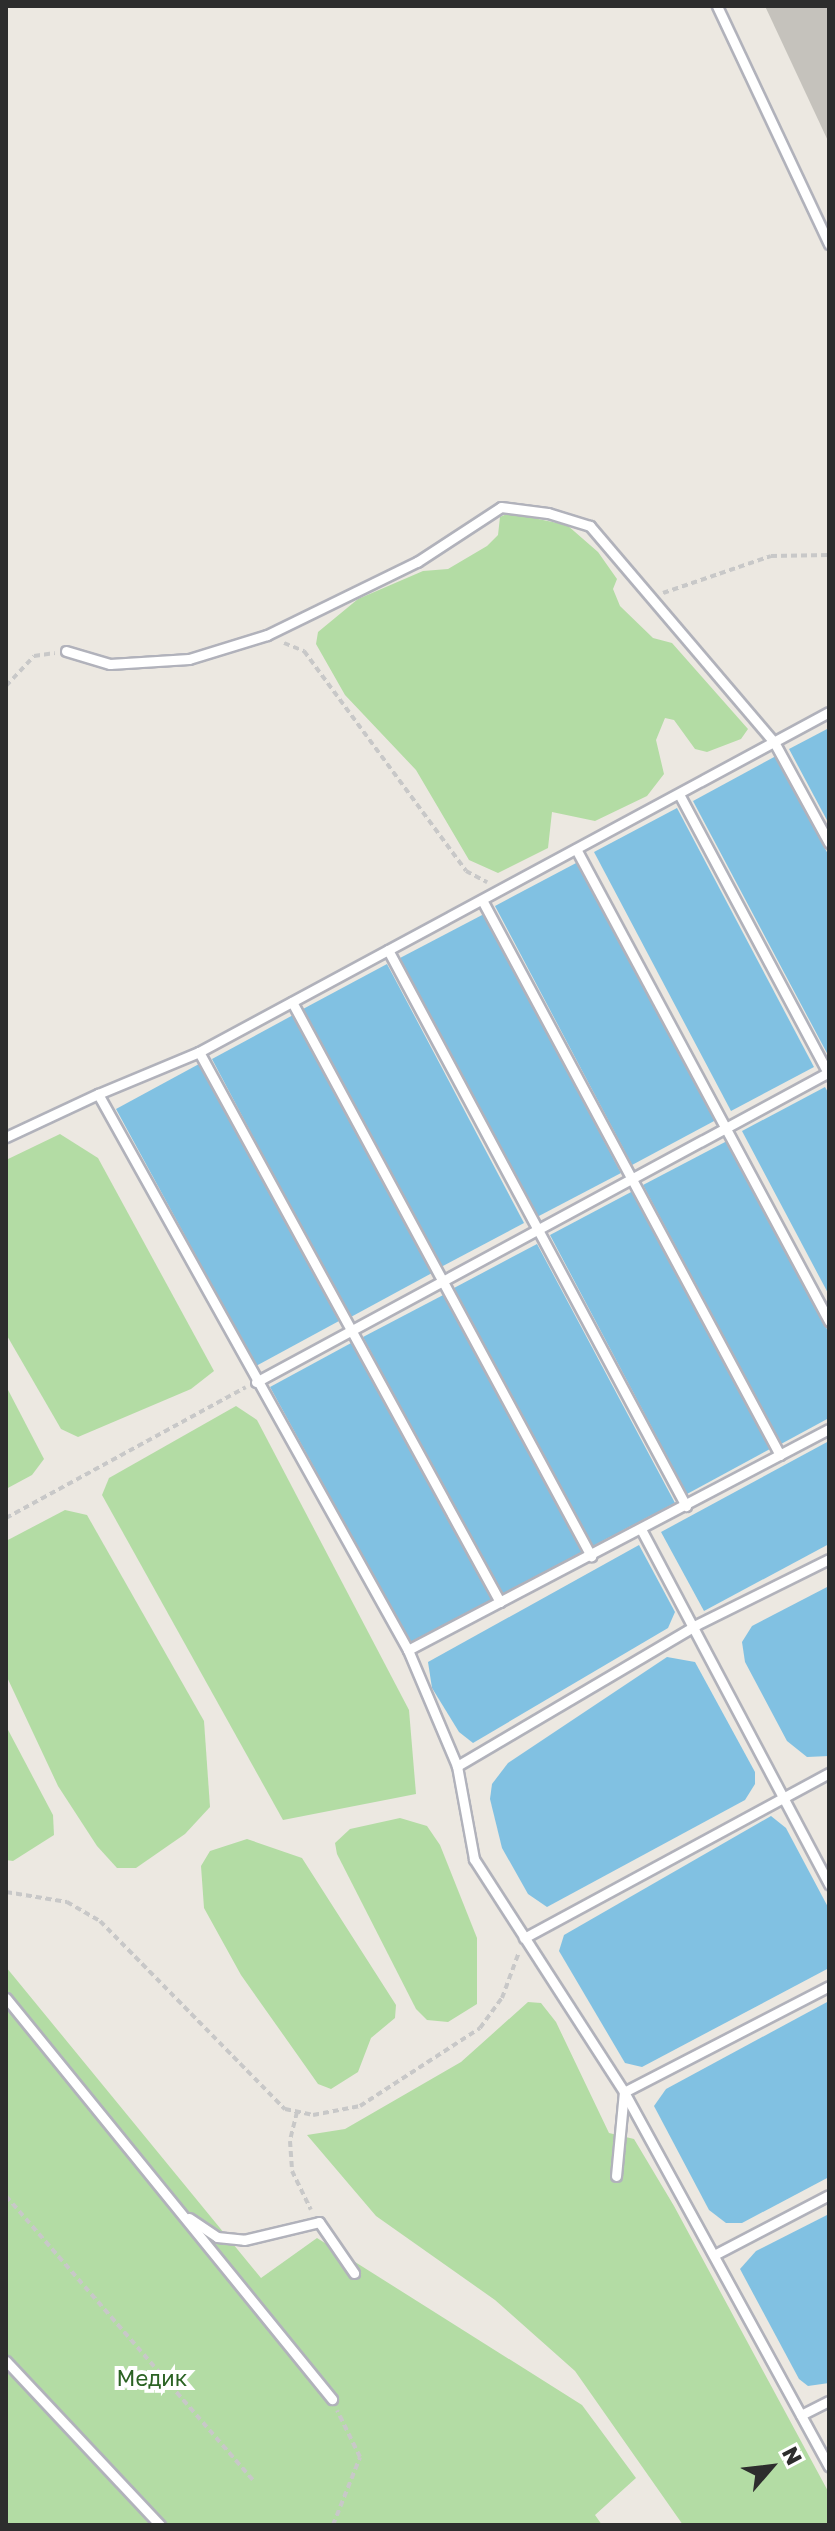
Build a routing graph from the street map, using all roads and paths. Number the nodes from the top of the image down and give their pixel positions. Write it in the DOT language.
graph roads {
  1 [pos="717,6"];
  2 [pos="829,244"];
  3 [pos="829,555"];
  4 [pos="649,598"];
  5 [pos="267,635"];
  6 [pos="66,651"];
  7 [pos="6,686"];
  8 [pos="829,712"];
  9 [pos="774,742"];
  10 [pos="679,794"];
  11 [pos="829,843"];
  12 [pos="576,849"];
  13 [pos="501,889"];
  14 [pos="482,900"];
  15 [pos="388,950"];
  16 [pos="292,1002"];
  17 [pos="199,1052"];
  18 [pos="829,1073"];
  19 [pos="98,1094"];
  20 [pos="726,1127"];
  21 [pos="6,1137"];
  22 [pos="630,1179"];
  23 [pos="537,1229"];
  24 [pos="442,1280"];
  25 [pos="829,1321"];
  26 [pos="352,1329"];
  27 [pos="256,1382"];
  28 [pos="829,1429"];
  29 [pos="780,1455"];
  30 [pos="686,1506"];
  31 [pos="6,1518"];
  32 [pos="641,1529"];
  33 [pos="591,1556"];
  34 [pos="829,1559"];
  35 [pos="500,1602"];
  36 [pos="696,1625"];
  37 [pos="408,1650"];
  38 [pos="457,1766"];
  39 [pos="829,1773"];
  40 [pos="781,1796"];
  41 [pos="829,1884"];
  42 [pos="6,1892"];
  43 [pos="524,1938"];
  44 [pos="829,1986"];
  45 [pos="6,1998"];
  46 [pos="624,2092"];
  47 [pos="298,2112"];
  48 [pos="616,2176"];
  49 [pos="829,2195"];
  50 [pos="6,2196"];
  51 [pos="180,2212"];
  52 [pos="319,2222"];
  53 [pos="716,2254"];
  54 [pos="354,2273"];
  55 [pos="6,2361"];
  56 [pos="332,2399"];
  57 [pos="829,2401"];
  58 [pos="801,2415"];
  59 [pos="829,2467"];
  60 [pos="253,2480"];
  61 [pos="160,2525"];
  62 [pos="333,2525"];
  1 -- 2 [label="lane"];
  3 -- 4 [label="path"];
  4 -- 5 [label="lane"];
  4 -- 9 [label="lane"];
  5 -- 6 [label="lane"];
  5 -- 13 [label="path"];
  6 -- 7 [label="path"];
  8 -- 9 [label="lane"];
  9 -- 10 [label="lane"];
  9 -- 11 [label="lane"];
  10 -- 12 [label="lane"];
  10 -- 18 [label="lane"];
  12 -- 13 [label="lane"];
  12 -- 20 [label="lane"];
  13 -- 14 [label="lane"];
  14 -- 15 [label="lane"];
  14 -- 22 [label="lane"];
  15 -- 16 [label="lane"];
  15 -- 23 [label="lane"];
  16 -- 17 [label="lane"];
  16 -- 24 [label="lane"];
  17 -- 19 [label="lane"];
  17 -- 26 [label="lane"];
  18 -- 20 [label="lane"];
  19 -- 21 [label="lane"];
  19 -- 27 [label="lane"];
  20 -- 22 [label="lane"];
  20 -- 25 [label="lane"];
  22 -- 23 [label="lane"];
  22 -- 29 [label="lane"];
  23 -- 24 [label="lane"];
  23 -- 30 [label="lane"];
  24 -- 26 [label="lane"];
  24 -- 33 [label="lane"];
  26 -- 27 [label="lane"];
  26 -- 35 [label="lane"];
  27 -- 31 [label="path"];
  27 -- 37 [label="lane"];
  28 -- 29 [label="lane"];
  29 -- 30 [label="lane"];
  30 -- 32 [label="lane"];
  32 -- 33 [label="lane"];
  32 -- 36 [label="lane"];
  33 -- 35 [label="lane"];
  34 -- 36 [label="lane"];
  35 -- 37 [label="lane"];
  36 -- 38 [label="lane"];
  36 -- 40 [label="lane"];
  37 -- 38 [label="lane"];
  38 -- 43 [label="lane"];
  39 -- 40 [label="lane"];
  40 -- 41 [label="lane"];
  40 -- 43 [label="lane"];
  42 -- 47 [label="path"];
  43 -- 46 [label="lane"];
  43 -- 47 [label="path"];
  44 -- 46 [label="lane"];
  45 -- 51 [label="lane"];
  46 -- 48 [label="lane"];
  46 -- 53 [label="lane"];
  47 -- 52 [label="path"];
  49 -- 53 [label="lane"];
  50 -- 60 [label="path"];
  51 -- 52 [label="lane"];
  51 -- 56 [label="lane"];
  52 -- 54 [label="lane"];
  53 -- 58 [label="lane"];
  55 -- 61 [label="lane"];
  56 -- 62 [label="path"];
  57 -- 58 [label="lane"];
  58 -- 59 [label="lane"];
}
